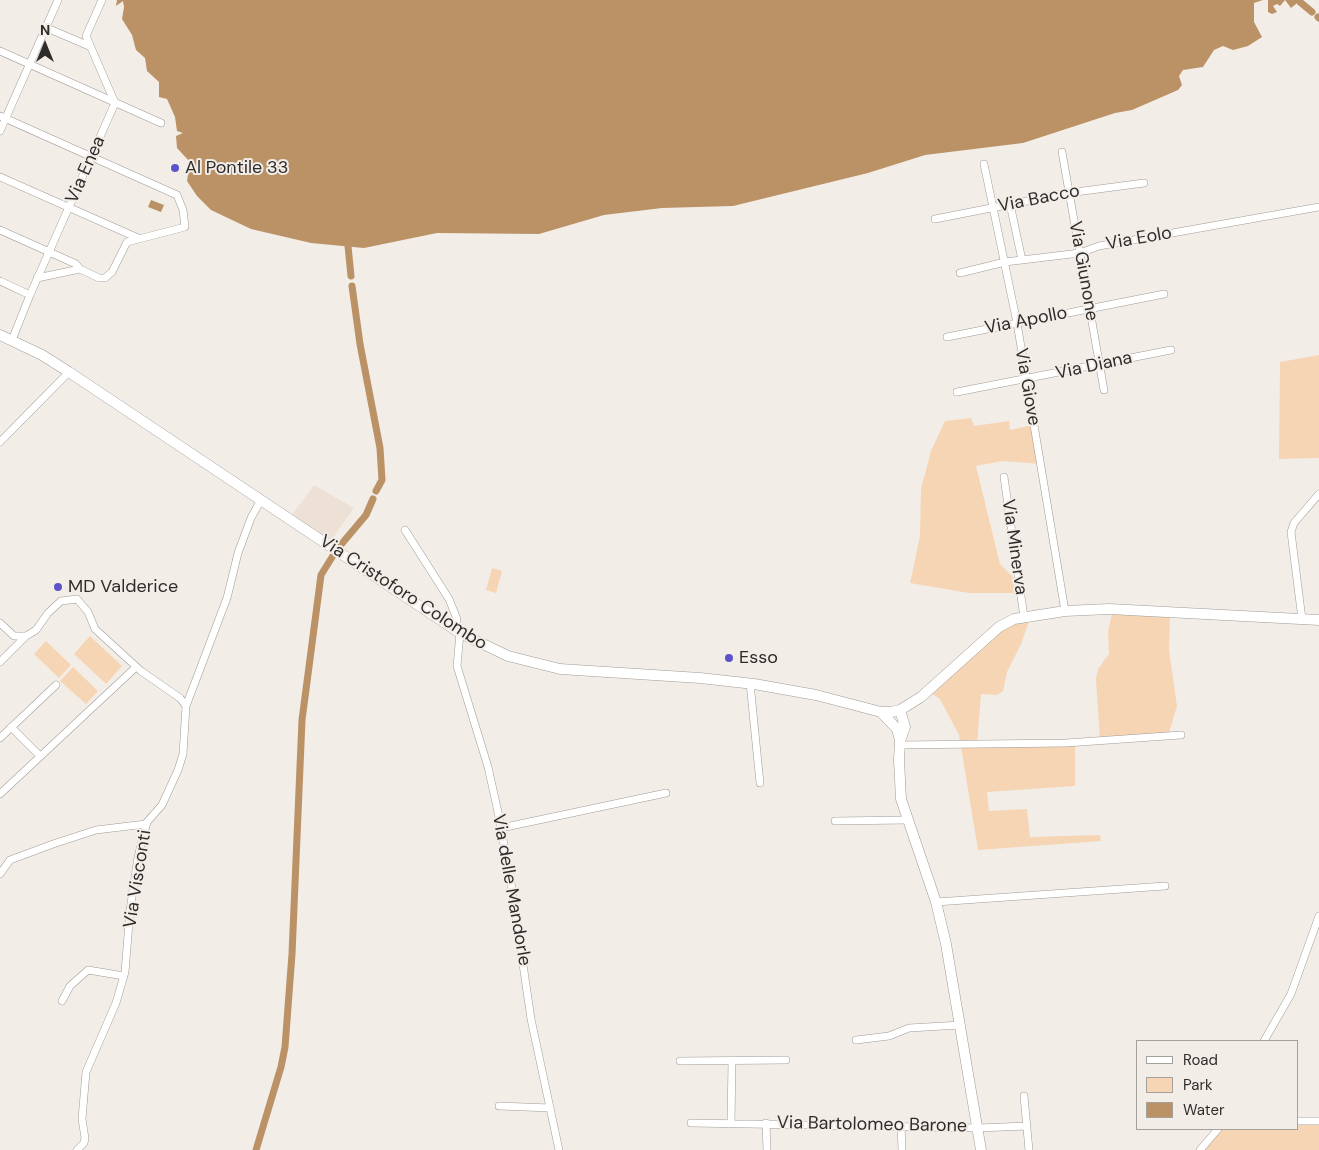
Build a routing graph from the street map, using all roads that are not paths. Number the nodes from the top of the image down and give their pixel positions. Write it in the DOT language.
graph roads {
  1 [pos="58,0"];
  2 [pos="102,0"];
  3 [pos="46,28"];
  4 [pos="89,46"];
  5 [pos="0,51"];
  6 [pos="30,64"];
  7 [pos="115,103"];
  8 [pos="3,117"];
  9 [pos="160,123"];
  10 [pos="0,131"];
  11 [pos="1062,152"];
  12 [pos="92,157"];
  13 [pos="984,164"];
  14 [pos="0,177"];
  15 [pos="1144,183"];
  16 [pos="1068,192"];
  17 [pos="1010,204"];
  18 [pos="1319,207"];
  19 [pos="69,208"];
  20 [pos="992,208"];
  21 [pos="935,218"];
  22 [pos="0,230"];
  23 [pos="138,238"];
  24 [pos="49,251"];
  25 [pos="1080,253"];
  26 [pos="1022,260"];
  27 [pos="1005,262"];
  28 [pos="80,269"];
  29 [pos="960,273"];
  30 [pos="37,278"];
  31 [pos="0,281"];
  32 [pos="1164,294"];
  33 [pos="30,295"];
  34 [pos="1090,308"];
  35 [pos="1017,324"];
  36 [pos="0,335"];
  37 [pos="947,337"];
  38 [pos="12,340"];
  39 [pos="1171,350"];
  40 [pos="1100,364"];
  41 [pos="69,372"];
  42 [pos="1025,380"];
  43 [pos="1104,390"];
  44 [pos="958,392"];
  45 [pos="0,442"];
  46 [pos="1004,477"];
  47 [pos="1319,494"];
  48 [pos="261,500"];
  49 [pos="405,530"];
  50 [pos="1066,611"];
  51 [pos="1024,617"];
  52 [pos="1302,619"];
  53 [pos="1319,620"];
  54 [pos="0,623"];
  55 [pos="458,631"];
  56 [pos="26,636"];
  57 [pos="0,662"];
  58 [pos="136,667"];
  59 [pos="750,683"];
  60 [pos="56,685"];
  61 [pos="921,697"];
  62 [pos="186,706"];
  63 [pos="900,710"];
  64 [pos="881,712"];
  65 [pos="11,727"];
  66 [pos="901,728"];
  67 [pos="1180,735"];
  68 [pos="0,738"];
  69 [pos="900,743"];
  70 [pos="40,756"];
  71 [pos="760,783"];
  72 [pos="666,793"];
  73 [pos="0,794"];
  74 [pos="907,820"];
  75 [pos="835,821"];
  76 [pos="146,824"];
  77 [pos="501,828"];
  78 [pos="0,874"];
  79 [pos="1165,886"];
  80 [pos="936,902"];
  81 [pos="1319,916"];
  82 [pos="124,976"];
  83 [pos="62,1001"];
  84 [pos="960,1025"];
  85 [pos="856,1040"];
  86 [pos="1265,1040"];
  87 [pos="786,1060"];
  88 [pos="680,1061"];
  89 [pos="732,1061"];
  90 [pos="1024,1096"];
  91 [pos="500,1106"];
  92 [pos="550,1108"];
  93 [pos="1299,1121"];
  94 [pos="1319,1121"];
  95 [pos="691,1123"];
  96 [pos="731,1123"];
  97 [pos="766,1123"];
  98 [pos="901,1125"];
  99 [pos="1027,1126"];
  100 [pos="978,1128"];
  101 [pos="1217,1130"];
  102 [pos="77,1150"];
  103 [pos="559,1150"];
  104 [pos="767,1150"];
  105 [pos="902,1150"];
  106 [pos="981,1150"];
  107 [pos="1029,1150"];
  108 [pos="1200,1150"];
  1 -- 3 [label="street"];
  2 -- 4 [label="street"];
  3 -- 4 [label="street"];
  3 -- 6 [label="street"];
  4 -- 7 [label="street"];
  5 -- 6 [label="street"];
  6 -- 7 [label="street"];
  6 -- 8 [label="street"];
  7 -- 9 [label="street"];
  7 -- 12 [label="street, Via Enea"];
  8 -- 10 [label="street"];
  8 -- 12 [label="street"];
  11 -- 16 [label="street, Via Giunone"];
  12 -- 19 [label="street, Via Enea"];
  12 -- 23 [label="street"];
  13 -- 20 [label="street, Via Giove"];
  14 -- 19 [label="street"];
  15 -- 16 [label="street, Via Bacco"];
  16 -- 17 [label="street, Via Bacco"];
  16 -- 25 [label="street, Via Giunone"];
  17 -- 20 [label="street, Via Bacco"];
  17 -- 26 [label="street"];
  18 -- 25 [label="street, Via Eolo"];
  19 -- 23 [label="street"];
  19 -- 24 [label="street, Via Enea"];
  20 -- 21 [label="street, Via Bacco"];
  20 -- 27 [label="street, Via Giove"];
  22 -- 24 [label="street"];
  23 -- 28 [label="street"];
  24 -- 28 [label="street"];
  24 -- 30 [label="street, Via Enea"];
  25 -- 26 [label="street, Via Eolo"];
  25 -- 34 [label="street, Via Giunone"];
  26 -- 27 [label="street, Via Eolo"];
  27 -- 29 [label="street, Via Eolo"];
  27 -- 35 [label="street, Via Giove"];
  28 -- 30 [label="street"];
  30 -- 33 [label="street, Via Enea"];
  31 -- 33 [label="street"];
  32 -- 34 [label="street, Via Apollo"];
  33 -- 38 [label="street, Via Enea"];
  34 -- 35 [label="street, Via Apollo"];
  34 -- 40 [label="street, Via Giunone"];
  35 -- 37 [label="street, Via Apollo"];
  35 -- 42 [label="street, Via Giove"];
  36 -- 38 [label="main road, Via Cristoforo Colombo"];
  38 -- 41 [label="main road, Via Cristoforo Colombo"];
  39 -- 40 [label="street, Via Diana"];
  40 -- 42 [label="street, Via Diana"];
  40 -- 43 [label="street, Via Giunone"];
  41 -- 45 [label="street"];
  41 -- 48 [label="main road, Via Cristoforo Colombo"];
  42 -- 44 [label="street, Via Diana"];
  42 -- 50 [label="street, Via Giove"];
  46 -- 51 [label="street, Via Minerva"];
  47 -- 52 [label="street"];
  48 -- 55 [label="main road, Via Cristoforo Colombo"];
  48 -- 62 [label="street, Via Visconti"];
  49 -- 55 [label="street, Via delle Mandorle"];
  50 -- 51 [label="main road"];
  50 -- 52 [label="main road"];
  51 -- 61 [label="main road"];
  52 -- 53 [label="main road"];
  54 -- 56 [label="street"];
  55 -- 59 [label="main road, Via Cristoforo Colombo"];
  55 -- 77 [label="street, Via delle Mandorle"];
  56 -- 57 [label="street"];
  56 -- 58 [label="street"];
  58 -- 62 [label="street"];
  58 -- 70 [label="street"];
  59 -- 64 [label="main road, Via Cristoforo Colombo"];
  59 -- 71 [label="street"];
  60 -- 65 [label="street"];
  61 -- 63 [label="main road"];
  61 -- 66 [label="main road"];
  62 -- 76 [label="street, Via Visconti"];
  63 -- 64 [label="main road, Via Cristoforo Colombo"];
  63 -- 66 [label="main road"];
  64 -- 66 [label="main road"];
  65 -- 68 [label="street"];
  65 -- 70 [label="street"];
  66 -- 69 [label="main road"];
  67 -- 69 [label="street"];
  69 -- 74 [label="main road"];
  70 -- 73 [label="street"];
  72 -- 77 [label="street"];
  74 -- 75 [label="street"];
  74 -- 80 [label="main road"];
  76 -- 78 [label="street"];
  76 -- 82 [label="street, Via Visconti"];
  77 -- 92 [label="street, Via delle Mandorle"];
  79 -- 80 [label="street"];
  80 -- 84 [label="main road"];
  81 -- 86 [label="street"];
  82 -- 83 [label="street"];
  82 -- 102 [label="street, Via Visconti"];
  84 -- 85 [label="street"];
  84 -- 100 [label="main road"];
  87 -- 89 [label="street"];
  88 -- 89 [label="street"];
  89 -- 96 [label="street"];
  90 -- 99 [label="street"];
  91 -- 92 [label="street"];
  92 -- 103 [label="street, Via delle Mandorle"];
  93 -- 94 [label="street"];
  95 -- 96 [label="street, Via Bartolomeo Barone"];
  96 -- 97 [label="street, Via Bartolomeo Barone"];
  97 -- 98 [label="street, Via Bartolomeo Barone"];
  97 -- 104 [label="street"];
  98 -- 100 [label="street, Via Bartolomeo Barone"];
  98 -- 105 [label="street"];
  99 -- 100 [label="street, Via Bartolomeo Barone"];
  99 -- 107 [label="street"];
  100 -- 106 [label="main road"];
  101 -- 108 [label="street"];
}
